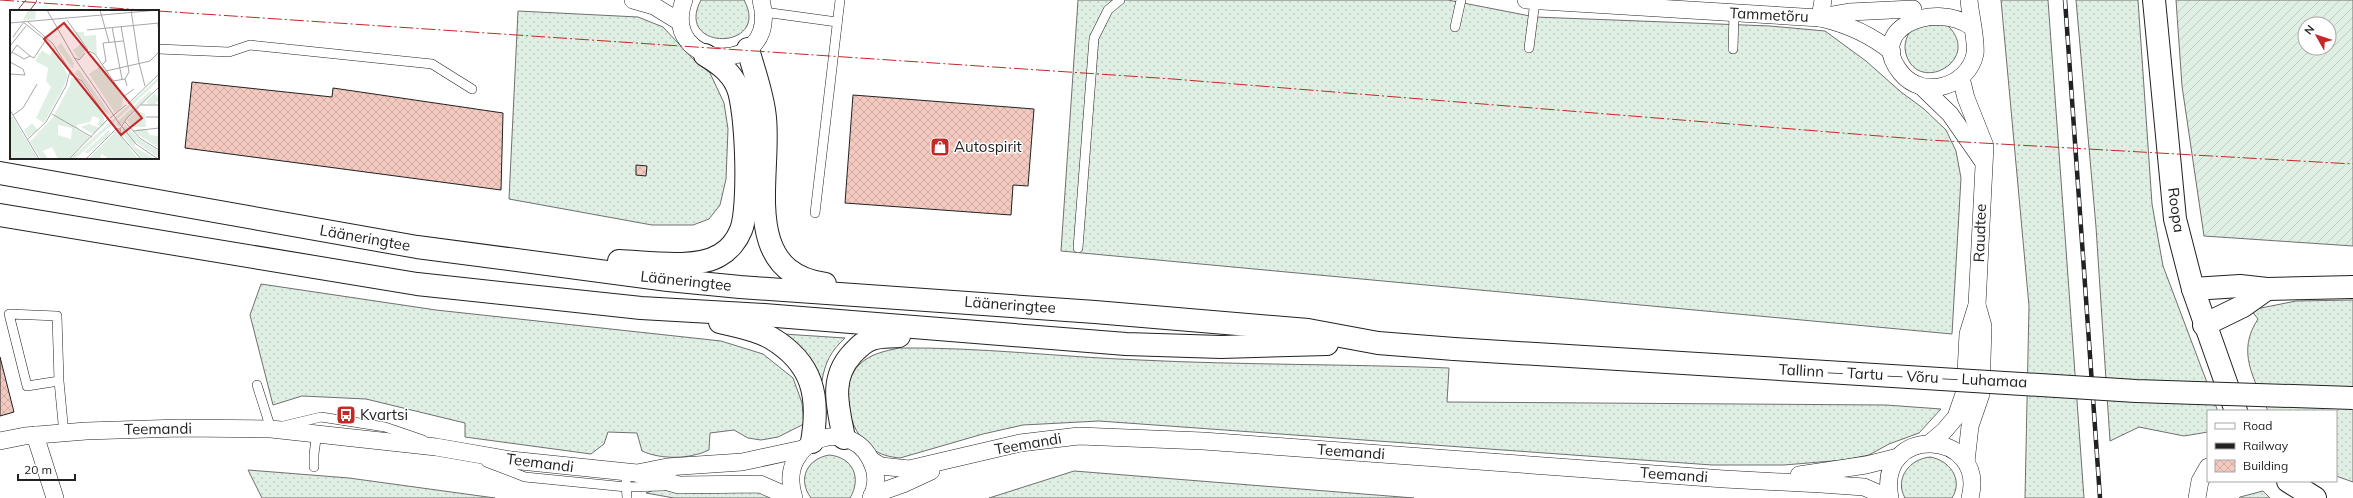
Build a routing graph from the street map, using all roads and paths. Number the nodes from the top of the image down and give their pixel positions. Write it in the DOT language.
graph roads {
  1 [pos="32,0"];
  2 [pos="633,0"];
  3 [pos="684,0"];
  4 [pos="840,0"];
  5 [pos="1120,0"];
  6 [pos="1461,0"];
  7 [pos="1823,0"];
  8 [pos="1969,0"];
  9 [pos="2154,0"];
  10 [pos="1531,1"];
  11 [pos="1934,2"];
  12 [pos="763,6"];
  13 [pos="1913,9"];
  14 [pos="24,10"];
  15 [pos="1734,13"];
  16 [pos="1820,18"];
  17 [pos="680,22"];
  18 [pos="837,22"];
  19 [pos="1455,27"];
  20 [pos="1972,27"];
  21 [pos="1529,48"];
  22 [pos="159,49"];
  23 [pos="1733,49"];
  24 [pos="748,50"];
  25 [pos="1892,52"];
  26 [pos="705,55"];
  27 [pos="1961,78"];
  28 [pos="1922,87"];
  29 [pos="472,90"];
  30 [pos="1982,160"];
  31 [pos="0,174"];
  32 [pos="815,213"];
  33 [pos="0,215"];
  34 [pos="1078,248"];
  35 [pos="504,259"];
  36 [pos="2353,287"];
  37 [pos="2193,289"];
  38 [pos="2267,289"];
  39 [pos="923,298"];
  40 [pos="1976,305"];
  41 [pos="640,308"];
  42 [pos="2204,325"];
  43 [pos="948,331"];
  44 [pos="1378,343"];
  45 [pos="1454,349"];
  46 [pos="59,381"];
  47 [pos="257,385"];
  48 [pos="2353,398"];
  49 [pos="2236,410"];
  50 [pos="271,429"];
  51 [pos="317,432"];
  52 [pos="64,434"];
  53 [pos="35,435"];
  54 [pos="844,438"];
  55 [pos="0,441"];
  56 [pos="1930,443"];
  57 [pos="807,445"];
  58 [pos="455,450"];
  59 [pos="1898,457"];
  60 [pos="871,460"];
  61 [pos="948,461"];
  62 [pos="1966,462"];
  63 [pos="314,467"];
  64 [pos="2207,469"];
  65 [pos="629,478"];
  66 [pos="1755,480"];
  67 [pos="2290,482"];
  68 [pos="872,497"];
  69 [pos="55,498"];
  70 [pos="627,498"];
  71 [pos="793,498"];
  72 [pos="1889,498"];
  73 [pos="1970,498"];
  74 [pos="2197,498"];
  75 [pos="2315,498"];
  1 -- 14 [label="lane"];
  2 -- 17 [label="street"];
  3 -- 17 [label="street"];
  4 -- 18 [label="lane"];
  5 -- 34 [label="lane"];
  6 -- 19 [label="lane"];
  7 -- 16 [label="street"];
  8 -- 20 [label="street"];
  9 -- 37 [label="main road, Roopa"];
  10 -- 15 [label="street, Tammetõru"];
  10 -- 21 [label="lane"];
  11 -- 13 [label="street"];
  11 -- 20 [label="street"];
  12 -- 18 [label="lane"];
  12 -- 24 [label="street"];
  13 -- 16 [label="street, Tammetõru"];
  13 -- 25 [label="street"];
  15 -- 16 [label="street, Tammetõru"];
  15 -- 23 [label="lane"];
  16 -- 25 [label="street, Tammetõru"];
  17 -- 26 [label="street"];
  18 -- 32 [label="lane"];
  20 -- 27 [label="street"];
  22 -- 29 [label="lane"];
  24 -- 26 [label="street"];
  24 -- 39 [label="main road"];
  25 -- 28 [label="street"];
  26 -- 35 [label="main road"];
  27 -- 28 [label="street"];
  27 -- 30 [label="street, Raudtee"];
  28 -- 30 [label="street"];
  30 -- 40 [label="street, Raudtee"];
  31 -- 35 [label="main road, Lääneringtee"];
  33 -- 41 [label="main road, Lääneringtee"];
  35 -- 39 [label="main road, Lääneringtee"];
  36 -- 38 [label="main road"];
  37 -- 38 [label="main road"];
  37 -- 42 [label="main road, Roopa"];
  38 -- 42 [label="main road"];
  39 -- 44 [label="main road, Lääneringtee"];
  40 -- 56 [label="street, Raudtee"];
  40 -- 62 [label="street, Raudtee"];
  41 -- 43 [label="main road, Lääneringtee"];
  41 -- 57 [label="main road"];
  42 -- 49 [label="main road, Roopa"];
  43 -- 44 [label="main road, Lääneringtee"];
  43 -- 54 [label="main road"];
  44 -- 45 [label="main road, Lääneringtee"];
  45 -- 48 [label="main road, Tallinn — Tartu — Võru — Luhamaa, bridge"];
  46 -- 46 [label="lane"];
  46 -- 52 [label="lane"];
  47 -- 50 [label="lane"];
  50 -- 51 [label="street, Teemandi"];
  50 -- 52 [label="street, Teemandi"];
  50 -- 58 [label="lane"];
  51 -- 58 [label="street, Teemandi"];
  51 -- 63 [label="lane"];
  52 -- 53 [label="street, Teemandi"];
  53 -- 55 [label="street, Teemandi"];
  53 -- 69 [label="street"];
  54 -- 57 [label="street, Teemandi"];
  54 -- 60 [label="street, Teemandi"];
  56 -- 59 [label="street, Raudtee"];
  56 -- 62 [label="street"];
  57 -- 65 [label="street, Teemandi"];
  57 -- 71 [label="street, Teemandi"];
  58 -- 65 [label="street, Teemandi"];
  59 -- 66 [label="street, Teemandi"];
  59 -- 72 [label="street"];
  60 -- 61 [label="street, Teemandi"];
  60 -- 68 [label="street, Teemandi"];
  61 -- 66 [label="street, Teemandi"];
  61 -- 68 [label="street, Teemandi"];
  62 -- 73 [label="street, Raudtee"];
  64 -- 74 [label="street"];
  65 -- 70 [label="lane"];
  65 -- 71 [label="street, Teemandi"];
  66 -- 72 [label="street, Teemandi"];
  67 -- 75 [label="main road"];
}
